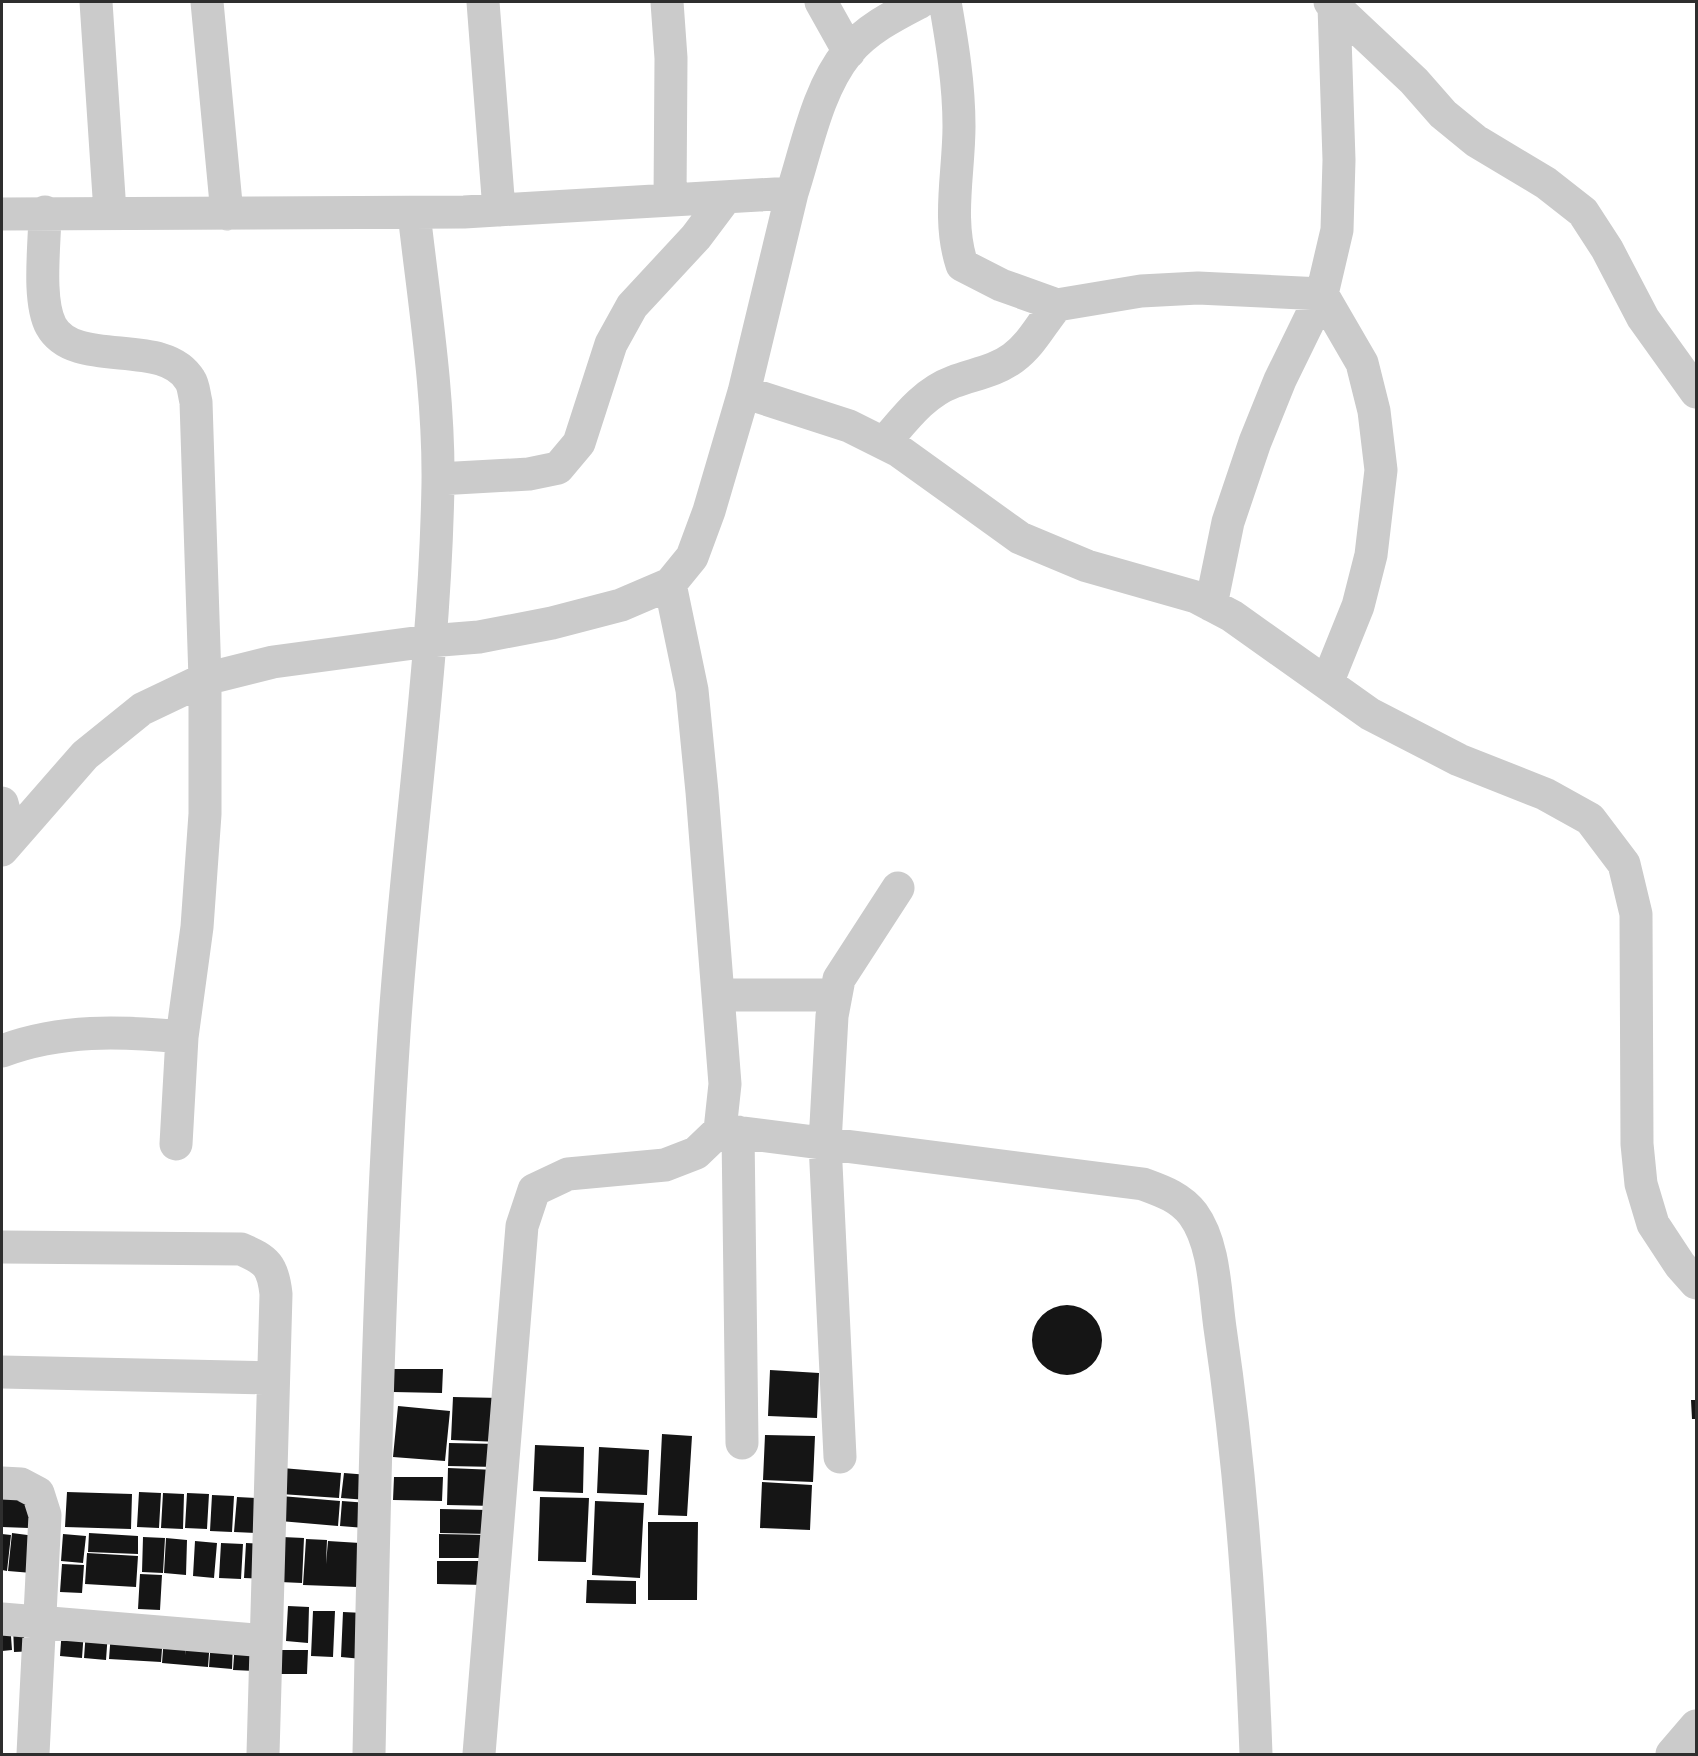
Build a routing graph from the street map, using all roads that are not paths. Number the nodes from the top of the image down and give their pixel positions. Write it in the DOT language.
graph roads {
  1 [pos="96,2"];
  2 [pos="207,2"];
  3 [pos="483,2"];
  4 [pos="667,2"];
  5 [pos="821,2"];
  6 [pos="920,2"];
  7 [pos="945,2"];
  8 [pos="1332,4"];
  9 [pos="849,52"];
  10 [pos="792,194"];
  11 [pos="726,197"];
  12 [pos="670,200"];
  13 [pos="499,210"];
  14 [pos="45,212"];
  15 [pos="110,212"];
  16 [pos="414,213"];
  17 [pos="2,214"];
  18 [pos="227,214"];
  19 [pos="1323,294"];
  20 [pos="1057,305"];
  21 [pos="744,392"];
  22 [pos="1696,392"];
  23 [pos="884,443"];
  24 [pos="438,479"];
  25 [pos="670,584"];
  26 [pos="1211,605"];
  27 [pos="429,641"];
  28 [pos="205,679"];
  29 [pos="1327,683"];
  30 [pos="2,803"];
  31 [pos="6,844"];
  32 [pos="898,888"];
  33 [pos="718,995"];
  34 [pos="836,995"];
  35 [pos="182,1037"];
  36 [pos="2,1051"];
  37 [pos="729,1131"];
  38 [pos="825,1143"];
  39 [pos="176,1144"];
  40 [pos="2,1247"];
  41 [pos="1696,1282"];
  42 [pos="2,1372"];
  43 [pos="273,1378"];
  44 [pos="742,1443"];
  45 [pos="840,1457"];
  46 [pos="2,1483"];
  47 [pos="2,1619"];
  48 [pos="39,1622"];
  49 [pos="266,1641"];
  50 [pos="1696,1726"];
  51 [pos="33,1755"];
  52 [pos="263,1755"];
  53 [pos="369,1755"];
  54 [pos="479,1755"];
  55 [pos="1256,1755"];
  56 [pos="1672,1755"];
  1 -- 15 [label="street"];
  2 -- 18 [label="street"];
  3 -- 13 [label="street"];
  4 -- 12 [label="street"];
  5 -- 9 [label="street"];
  6 -- 9 [label="street"];
  7 -- 20 [label="street"];
  8 -- 19 [label="street"];
  8 -- 22 [label="street"];
  9 -- 10 [label="street"];
  10 -- 11 [label="street"];
  10 -- 21 [label="street"];
  11 -- 12 [label="street"];
  11 -- 24 [label="street"];
  12 -- 13 [label="street"];
  13 -- 16 [label="street"];
  14 -- 15 [label="street"];
  14 -- 17 [label="street"];
  14 -- 28 [label="street"];
  15 -- 18 [label="street"];
  16 -- 18 [label="street"];
  16 -- 24 [label="street"];
  19 -- 20 [label="street"];
  19 -- 26 [label="street"];
  19 -- 29 [label="street"];
  20 -- 23 [label="street"];
  21 -- 23 [label="street"];
  21 -- 25 [label="street"];
  23 -- 26 [label="street"];
  24 -- 27 [label="street"];
  25 -- 27 [label="street"];
  25 -- 33 [label="street"];
  26 -- 29 [label="street"];
  27 -- 28 [label="street"];
  27 -- 53 [label="street"];
  28 -- 31 [label="street"];
  28 -- 35 [label="street"];
  29 -- 41 [label="street"];
  30 -- 31 [label="street"];
  32 -- 34 [label="street"];
  33 -- 34 [label="street"];
  33 -- 37 [label="street"];
  34 -- 38 [label="street"];
  35 -- 36 [label="street"];
  35 -- 39 [label="street"];
  37 -- 38 [label="street"];
  37 -- 44 [label="street"];
  37 -- 54 [label="street"];
  38 -- 45 [label="street"];
  38 -- 55 [label="street"];
  40 -- 43 [label="street"];
  42 -- 43 [label="street"];
  43 -- 49 [label="street"];
  46 -- 48 [label="street"];
  47 -- 48 [label="street"];
  48 -- 49 [label="street"];
  48 -- 51 [label="street"];
  49 -- 52 [label="street"];
  50 -- 56 [label="street"];
}
